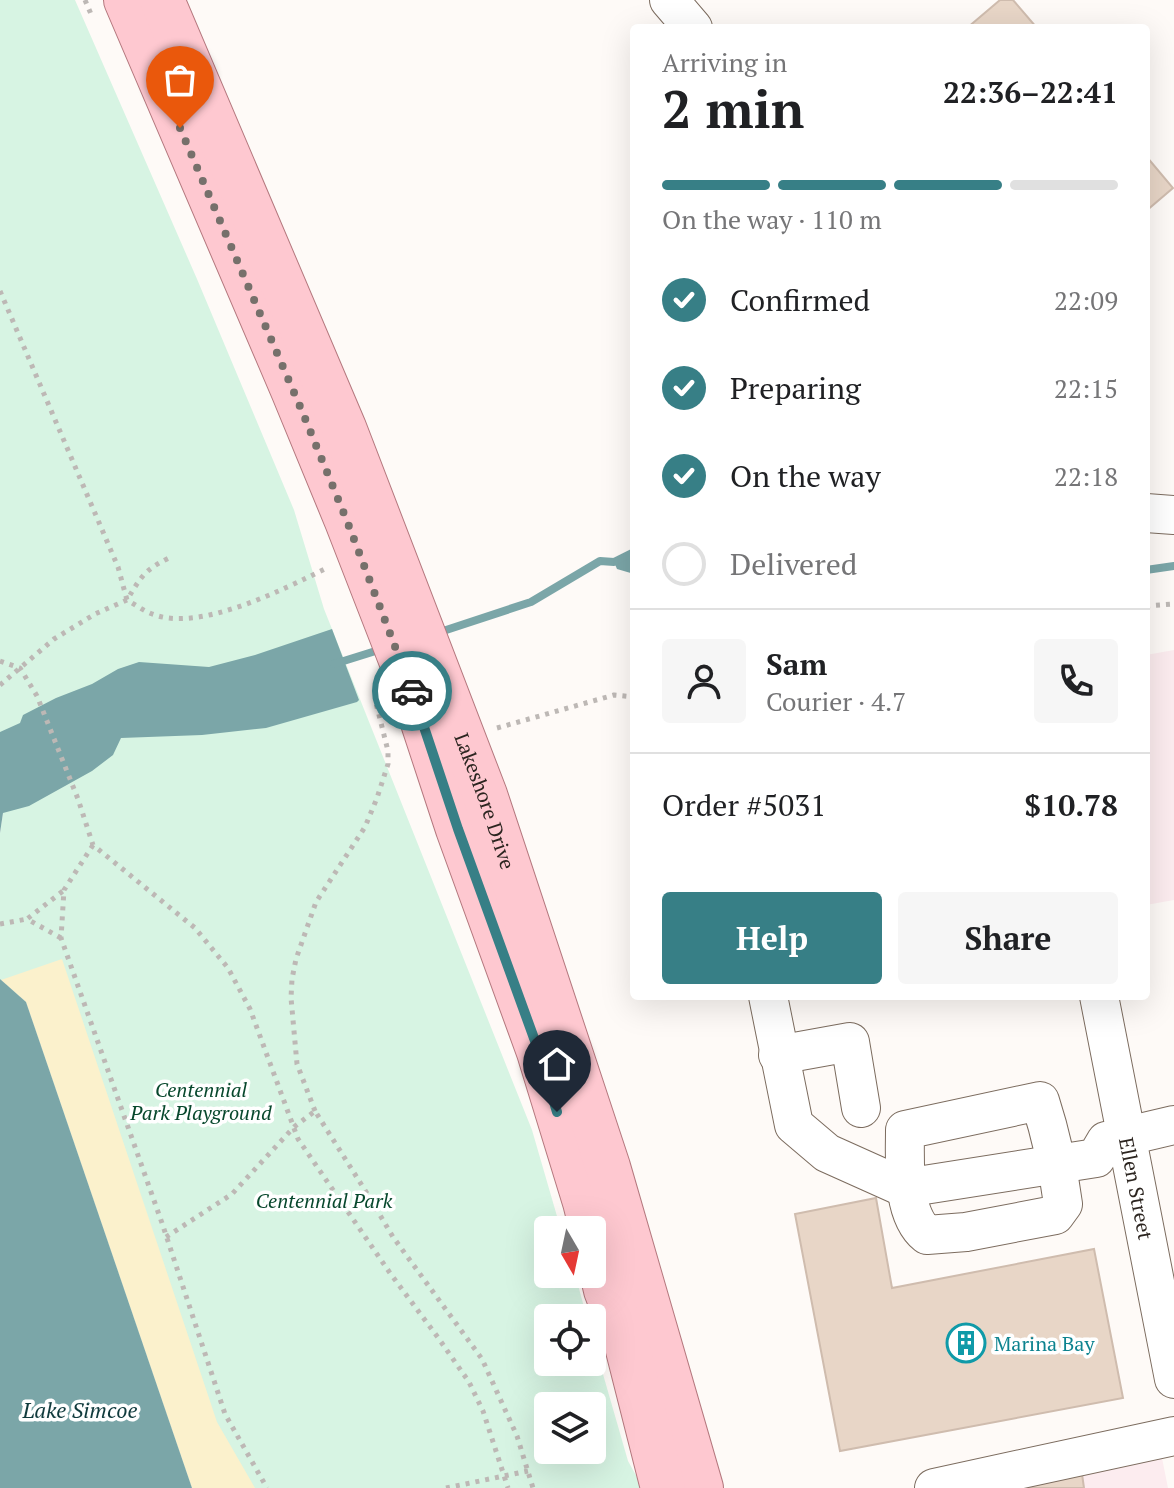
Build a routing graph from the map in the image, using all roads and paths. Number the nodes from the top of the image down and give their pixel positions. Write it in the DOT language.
graph roads {
  1 [pos="126,0"];
  2 [pos="162,0"];
  3 [pos="669,0"];
  4 [pos="690,24"];
  5 [pos="0,291"];
  6 [pos="1150,513"];
  7 [pos="1174,515"];
  8 [pos="169,558"];
  9 [pos="325,569"];
  10 [pos="127,600"];
  11 [pos="1174,604"];
  12 [pos="1150,606"];
  13 [pos="397,610"];
  14 [pos="0,661"];
  15 [pos="20,668"];
  16 [pos="407,684"];
  17 [pos="0,685"];
  18 [pos="630,697"];
  19 [pos="492,730"];
  20 [pos="93,845"];
  21 [pos="64,890"];
  22 [pos="27,919"];
  23 [pos="0,924"];
  24 [pos="61,938"];
  25 [pos="769,1000"];
  26 [pos="1099,1000"];
  27 [pos="778,1055"];
  28 [pos="861,1108"];
  29 [pos="315,1111"];
  30 [pos="1174,1125"];
  31 [pos="294,1127"];
  32 [pos="1116,1139"];
  33 [pos="1055,1150"];
  34 [pos="905,1188"];
  35 [pos="588,1216"];
  36 [pos="166,1237"];
  37 [pos="606,1288"];
  38 [pos="1174,1379"];
  39 [pos="1174,1436"];
  40 [pos="528,1471"];
  41 [pos="505,1475"];
  42 [pos="267,1488"];
  43 [pos="446,1488"];
  44 [pos="508,1488"];
  45 [pos="533,1488"];
  46 [pos="663,1488"];
  47 [pos="701,1488"];
  48 [pos="934,1488"];
  1 -- 13 [label="main road"];
  2 -- 13 [label="main road, Lakeshore Drive"];
  3 -- 4 [label="street"];
  5 -- 10 [label="path"];
  6 -- 7 [label="street"];
  8 -- 10 [label="path"];
  9 -- 10 [label="path"];
  10 -- 15 [label="path"];
  11 -- 12 [label="path"];
  13 -- 16 [label="main road, Lakeshore Drive"];
  14 -- 15 [label="path"];
  15 -- 17 [label="path"];
  15 -- 20 [label="path"];
  16 -- 29 [label="path"];
  16 -- 35 [label="main road"];
  16 -- 47 [label="main road, Lakeshore Drive"];
  18 -- 19 [label="path"];
  20 -- 21 [label="path"];
  20 -- 31 [label="path"];
  21 -- 22 [label="path"];
  21 -- 24 [label="path"];
  22 -- 23 [label="path"];
  22 -- 24 [label="path"];
  24 -- 36 [label="path"];
  25 -- 27 [label="street"];
  26 -- 32 [label="street, Ellen Street"];
  27 -- 28 [label="street"];
  27 -- 34 [label="street"];
  29 -- 31 [label="path"];
  29 -- 40 [label="path"];
  30 -- 32 [label="street"];
  31 -- 36 [label="path"];
  31 -- 41 [label="path"];
  32 -- 33 [label="street"];
  32 -- 38 [label="street, Ellen Street"];
  33 -- 34 [label="street"];
  33 -- 34 [label="street"];
  33 -- 34 [label="street"];
  36 -- 42 [label="path"];
  37 -- 46 [label="main road"];
  39 -- 48 [label="street"];
  40 -- 41 [label="path"];
  40 -- 45 [label="path"];
  41 -- 43 [label="path"];
  41 -- 44 [label="path"];
}
